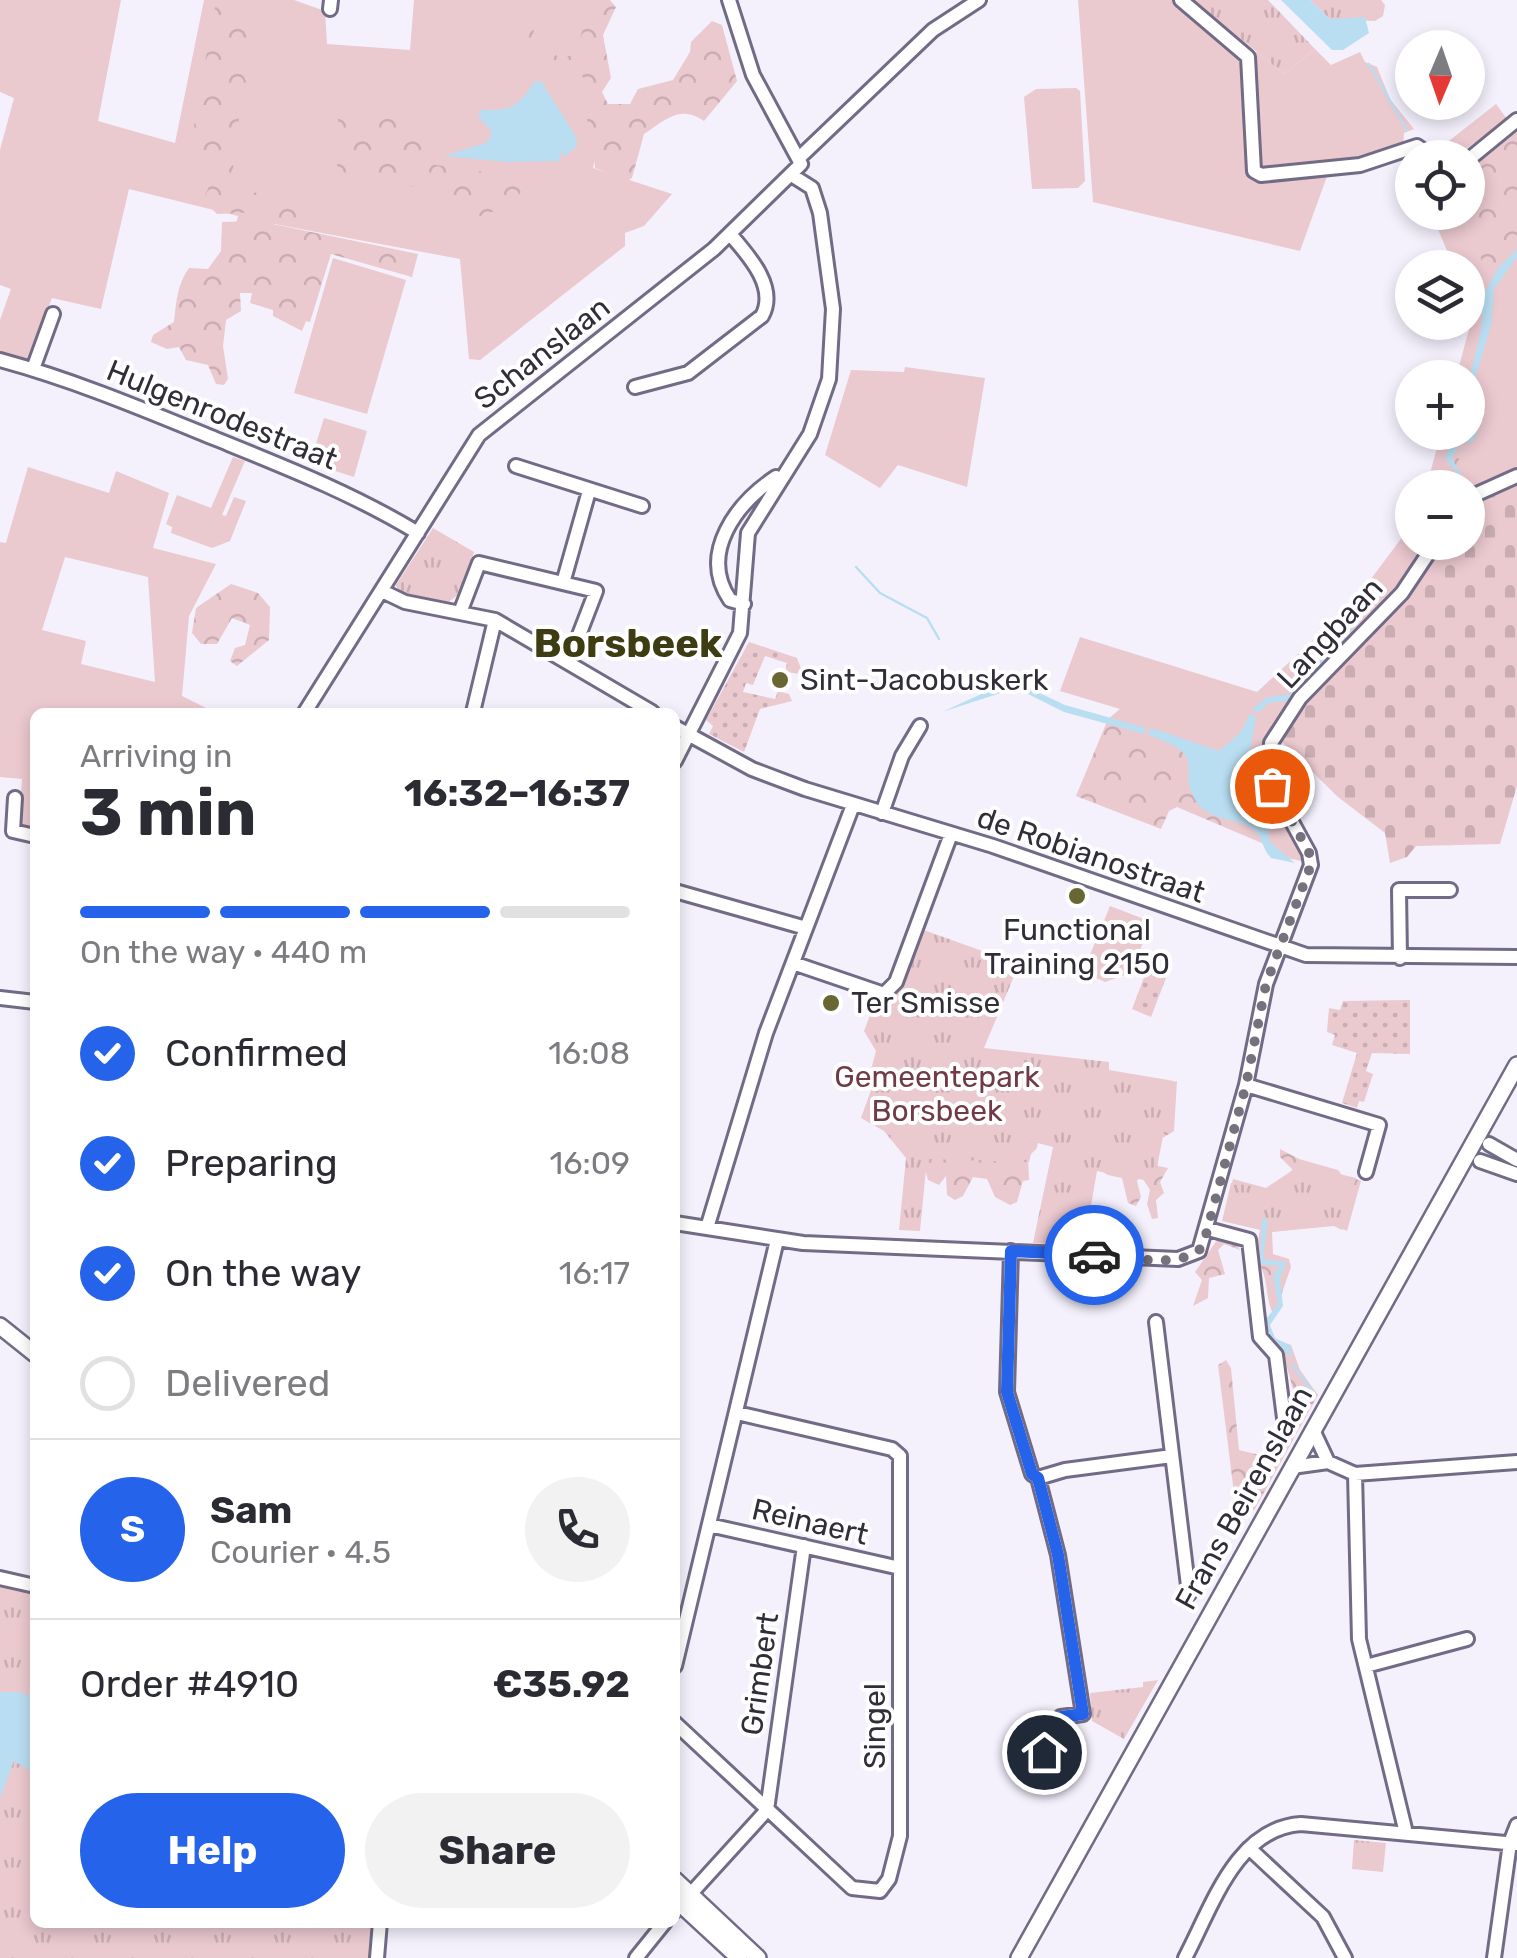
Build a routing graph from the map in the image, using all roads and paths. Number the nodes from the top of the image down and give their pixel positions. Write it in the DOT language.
graph roads {
  1 [pos="729,0"];
  2 [pos="979,0"];
  3 [pos="1181,0"];
  4 [pos="1517,120"];
  5 [pos="1485,146"];
  6 [pos="1395,153"];
  7 [pos="800,157"];
  8 [pos="794,176"];
  9 [pos="730,234"];
  10 [pos="53,314"];
  11 [pos="0,360"];
  12 [pos="33,368"];
  13 [pos="635,387"];
  14 [pos="516,466"];
  15 [pos="782,472"];
  16 [pos="1517,476"];
  17 [pos="1485,490"];
  18 [pos="590,491"];
  19 [pos="642,506"];
  20 [pos="418,533"];
  21 [pos="1424,560"];
  22 [pos="563,583"];
  23 [pos="382,591"];
  24 [pos="744,604"];
  25 [pos="460,610"];
  26 [pos="495,620"];
  27 [pos="569,661"];
  28 [pos="307,708"];
  29 [pos="474,708"];
  30 [pos="645,708"];
  31 [pos="920,726"];
  32 [pos="680,730"];
  33 [pos="15,798"];
  34 [pos="853,805"];
  35 [pos="882,814"];
  36 [pos="951,834"];
  37 [pos="30,835"];
  38 [pos="1450,890"];
  39 [pos="680,892"];
  40 [pos="806,928"];
  41 [pos="1278,947"];
  42 [pos="1400,958"];
  43 [pos="1517,960"];
  44 [pos="793,963"];
  45 [pos="0,998"];
  46 [pos="30,1001"];
  47 [pos="1517,1065"];
  48 [pos="1246,1085"];
  49 [pos="1489,1144"];
  50 [pos="1517,1160"];
  51 [pos="1480,1161"];
  52 [pos="1366,1172"];
  53 [pos="1517,1174"];
  54 [pos="680,1224"];
  55 [pos="707,1228"];
  56 [pos="1208,1229"];
  57 [pos="777,1240"];
  58 [pos="1011,1251"];
  59 [pos="1156,1322"];
  60 [pos="0,1326"];
  61 [pos="0,1339"];
  62 [pos="30,1350"];
  63 [pos="30,1362"];
  64 [pos="737,1413"];
  65 [pos="1284,1418"];
  66 [pos="1313,1430"];
  67 [pos="1172,1456"];
  68 [pos="1328,1462"];
  69 [pos="1517,1462"];
  70 [pos="1292,1467"];
  71 [pos="1356,1474"];
  72 [pos="1038,1478"];
  73 [pos="708,1525"];
  74 [pos="804,1546"];
  75 [pos="900,1568"];
  76 [pos="0,1578"];
  77 [pos="30,1585"];
  78 [pos="1190,1594"];
  79 [pos="1467,1639"];
  80 [pos="680,1645"];
  81 [pos="1366,1666"];
  82 [pos="680,1728"];
  83 [pos="1044,1752"];
  84 [pos="767,1810"];
  85 [pos="1517,1825"];
  86 [pos="1406,1833"];
  87 [pos="1514,1844"];
  88 [pos="1249,1848"];
  89 [pos="680,1902"];
  90 [pos="380,1928"];
  91 [pos="660,1928"];
  92 [pos="377,1958"];
  93 [pos="636,1958"];
  94 [pos="740,1958"];
  95 [pos="758,1958"];
  96 [pos="1019,1958"];
  97 [pos="1185,1958"];
  98 [pos="1346,1958"];
  99 [pos="1494,1958"];
  1 -- 7 [label="street"];
  2 -- 7 [label="street"];
  3 -- 6 [label="street"];
  4 -- 5 [label="street"];
  7 -- 8 [label="street"];
  8 -- 9 [label="street, Schanslaan"];
  8 -- 15 [label="street"];
  9 -- 13 [label="street"];
  9 -- 20 [label="street, Schanslaan"];
  10 -- 12 [label="street"];
  11 -- 12 [label="street, Hulgenrodestraat"];
  12 -- 20 [label="street, Hulgenrodestraat"];
  14 -- 18 [label="street"];
  15 -- 24 [label="street"];
  15 -- 24 [label="street"];
  16 -- 17 [label="street"];
  18 -- 19 [label="street"];
  18 -- 22 [label="street"];
  20 -- 23 [label="street, Schanslaan"];
  21 -- 41 [label="street, Langbaan"];
  22 -- 25 [label="street"];
  22 -- 27 [label="street"];
  23 -- 25 [label="street"];
  23 -- 28 [label="street, Schanslaan"];
  24 -- 32 [label="street"];
  25 -- 26 [label="street"];
  26 -- 27 [label="street"];
  26 -- 29 [label="street"];
  27 -- 30 [label="street"];
  31 -- 35 [label="street"];
  32 -- 34 [label="street, de Robianostraat"];
  33 -- 37 [label="street"];
  34 -- 35 [label="street, de Robianostraat"];
  34 -- 40 [label="street"];
  35 -- 36 [label="street, de Robianostraat"];
  36 -- 41 [label="street, de Robianostraat"];
  36 -- 44 [label="street"];
  38 -- 42 [label="street"];
  39 -- 40 [label="street"];
  40 -- 44 [label="street"];
  41 -- 42 [label="street, de Robianostraat"];
  41 -- 48 [label="street"];
  42 -- 43 [label="street, de Robianostraat"];
  44 -- 55 [label="street"];
  45 -- 46 [label="street"];
  47 -- 66 [label="main road, Frans Beirenslaan"];
  48 -- 52 [label="street"];
  48 -- 56 [label="street"];
  49 -- 50 [label="street"];
  51 -- 53 [label="street"];
  54 -- 55 [label="street"];
  55 -- 57 [label="street"];
  56 -- 58 [label="street"];
  56 -- 65 [label="street"];
  57 -- 58 [label="street"];
  57 -- 64 [label="street"];
  58 -- 72 [label="street"];
  59 -- 67 [label="street"];
  60 -- 62 [label="main road"];
  61 -- 63 [label="main road"];
  64 -- 73 [label="street"];
  64 -- 75 [label="street, Singel"];
  66 -- 68 [label="street"];
  66 -- 70 [label="main road, Frans Beirenslaan"];
  67 -- 72 [label="street"];
  67 -- 78 [label="street"];
  68 -- 70 [label="street"];
  68 -- 71 [label="street"];
  69 -- 71 [label="street"];
  70 -- 96 [label="main road, Frans Beirenslaan"];
  71 -- 81 [label="street"];
  72 -- 83 [label="street"];
  73 -- 74 [label="street, Reinaert"];
  73 -- 80 [label="street"];
  74 -- 75 [label="street, Reinaert"];
  74 -- 84 [label="street, Grimbert"];
  75 -- 84 [label="street, Singel"];
  76 -- 77 [label="street"];
  79 -- 81 [label="street"];
  81 -- 86 [label="street"];
  82 -- 84 [label="street, Singel"];
  84 -- 89 [label="street"];
  85 -- 87 [label="street"];
  86 -- 87 [label="street"];
  86 -- 88 [label="street"];
  87 -- 99 [label="street"];
  88 -- 97 [label="street"];
  88 -- 98 [label="street"];
  89 -- 94 [label="main road"];
  89 -- 95 [label="main road"];
  90 -- 92 [label="street"];
  91 -- 93 [label="street"];
}
